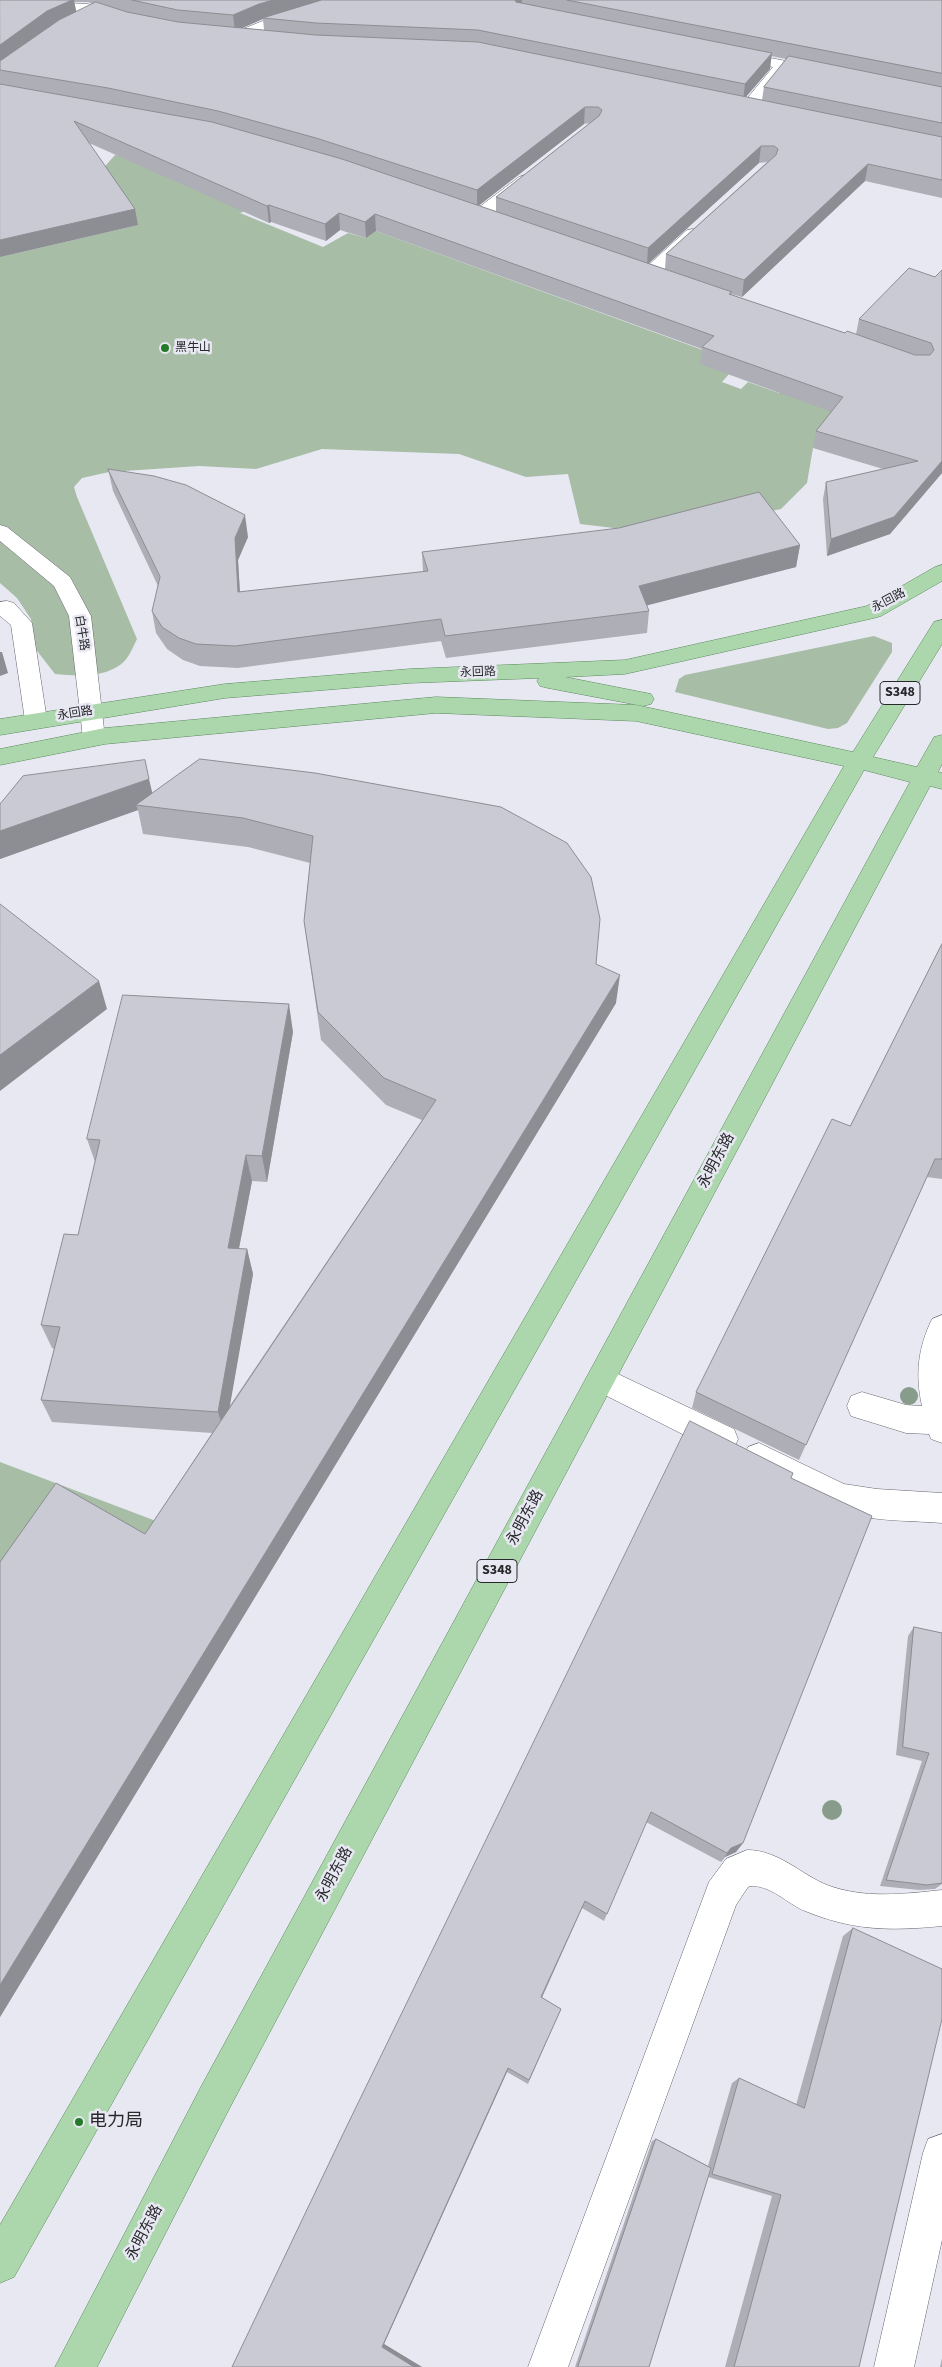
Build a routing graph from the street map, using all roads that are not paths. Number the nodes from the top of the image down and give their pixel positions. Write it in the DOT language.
graph roads {
  1 [pos="63,0"];
  2 [pos="347,0"];
  3 [pos="0,3"];
  4 [pos="88,8"];
  5 [pos="78,22"];
  6 [pos="135,23"];
  7 [pos="219,35"];
  8 [pos="238,36"];
  9 [pos="270,41"];
  10 [pos="715,52"];
  11 [pos="783,65"];
  12 [pos="830,75"];
  13 [pos="729,103"];
  14 [pos="748,107"];
  15 [pos="768,111"];
  16 [pos="539,169"];
  17 [pos="707,220"];
  18 [pos="497,221"];
  19 [pos="630,267"];
  20 [pos="649,274"];
  21 [pos="666,280"];
  22 [pos="0,530"];
  23 [pos="942,572"];
  24 [pos="0,609"];
  25 [pos="942,627"];
  26 [pos="503,672"];
  27 [pos="91,711"];
  28 [pos="36,720"];
  29 [pos="0,727"];
  30 [pos="94,738"];
  31 [pos="942,743"];
  32 [pos="863,753"];
  33 [pos="0,757"];
  34 [pos="933,779"];
  35 [pos="942,1328"];
  36 [pos="601,1378"];
  37 [pos="862,1406"];
  38 [pos="941,1424"];
  39 [pos="942,1508"];
  40 [pos="942,1908"];
  41 [pos="942,2153"];
  42 [pos="0,2262"];
  43 [pos="75,2367"];
  44 [pos="548,2367"];
  45 [pos="894,2367"];
  1 -- 4 [label="street"];
  2 -- 8 [label="street"];
  3 -- 4 [label="street"];
  4 -- 5 [label="street"];
  4 -- 6 [label="street"];
  7 -- 8 [label="street"];
  8 -- 9 [label="street"];
  10 -- 11 [label="street"];
  11 -- 12 [label="street"];
  11 -- 14 [label="street"];
  13 -- 14 [label="street"];
  14 -- 15 [label="street"];
  16 -- 18 [label="street"];
  17 -- 20 [label="street"];
  19 -- 20 [label="street"];
  20 -- 21 [label="street"];
  22 -- 27 [label="street, 白牛路"];
  23 -- 26 [label="main road, 永回路"];
  24 -- 28 [label="street"];
  25 -- 32 [label="main road, S348"];
  26 -- 27 [label="main road, 永回路"];
  26 -- 32 [label="main road"];
  27 -- 28 [label="main road, 永回路"];
  27 -- 30 [label="street, 白牛路"];
  28 -- 29 [label="main road, 永回路"];
  30 -- 32 [label="main road, 永回路"];
  30 -- 33 [label="main road, 永回路"];
  31 -- 34 [label="main road, S348"];
  32 -- 34 [label="main road"];
  32 -- 42 [label="main road, S348"];
  34 -- 36 [label="main road, 永明东路 / S348"];
  35 -- 38 [label="street"];
  36 -- 39 [label="street"];
  36 -- 43 [label="main road, 永明东路 / S348"];
  37 -- 38 [label="street"];
  40 -- 44 [label="street"];
  41 -- 45 [label="street"];
}
